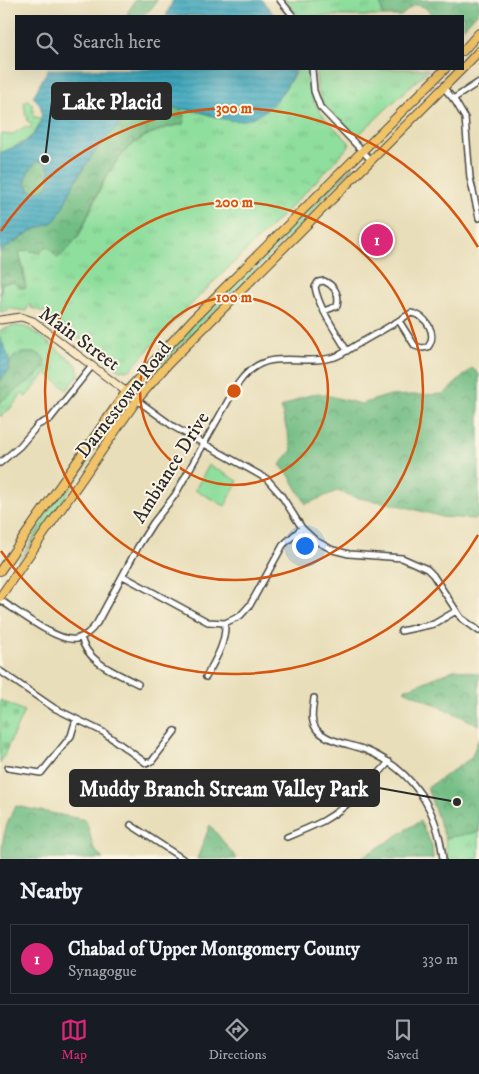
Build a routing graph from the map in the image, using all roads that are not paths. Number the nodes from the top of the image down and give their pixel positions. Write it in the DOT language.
graph roads {
  1 [pos="280,0"];
  2 [pos="292,15"];
  3 [pos="479,33"];
  4 [pos="464,50"];
  5 [pos="479,51"];
  6 [pos="464,66"];
  7 [pos="312,70"];
  8 [pos="444,70"];
  9 [pos="460,70"];
  10 [pos="479,82"];
  11 [pos="444,88"];
  12 [pos="453,99"];
  13 [pos="362,150"];
  14 [pos="370,159"];
  15 [pos="479,218"];
  16 [pos="324,311"];
  17 [pos="0,320"];
  18 [pos="399,321"];
  19 [pos="347,350"];
  20 [pos="92,366"];
  21 [pos="126,392"];
  22 [pos="137,400"];
  23 [pos="204,444"];
  24 [pos="0,464"];
  25 [pos="302,528"];
  26 [pos="0,571"];
  27 [pos="123,576"];
  28 [pos="0,598"];
  29 [pos="456,611"];
  30 [pos="225,623"];
  31 [pos="401,631"];
  32 [pos="479,631"];
  33 [pos="81,637"];
  34 [pos="0,671"];
  35 [pos="206,677"];
  36 [pos="138,684"];
  37 [pos="314,698"];
  38 [pos="76,719"];
  39 [pos="175,731"];
  40 [pos="389,762"];
  41 [pos="8,768"];
  42 [pos="131,825"];
  43 [pos="287,837"];
  44 [pos="183,859"];
  45 [pos="443,859"];
  1 -- 2 [label="street"];
  3 -- 4 [label="main road"];
  5 -- 6 [label="main road, Darnestown Road"];
  7 -- 13 [label="street"];
  8 -- 13 [label="main road, Darnestown Road"];
  9 -- 11 [label="main road, Darnestown Road"];
  10 -- 12 [label="street"];
  11 -- 12 [label="street"];
  11 -- 14 [label="main road, Darnestown Road"];
  12 -- 15 [label="street"];
  13 -- 14 [label="street"];
  13 -- 21 [label="main road, Darnestown Road"];
  14 -- 22 [label="main road, Darnestown Road"];
  16 -- 16 [label="street"];
  16 -- 19 [label="street"];
  17 -- 20 [label="street, Main Street"];
  18 -- 18 [label="street, Ambiance Drive"];
  18 -- 19 [label="street, Ambiance Drive"];
  19 -- 23 [label="street, Ambiance Drive"];
  20 -- 21 [label="street, Main Street"];
  20 -- 24 [label="street"];
  21 -- 22 [label="street, Main Street"];
  21 -- 26 [label="main road, Darnestown Road"];
  22 -- 23 [label="street"];
  22 -- 28 [label="main road, Darnestown Road"];
  23 -- 25 [label="street"];
  23 -- 27 [label="street, Ambiance Drive"];
  25 -- 29 [label="street"];
  25 -- 30 [label="street"];
  27 -- 30 [label="street"];
  27 -- 33 [label="street, Ambiance Drive"];
  28 -- 33 [label="street"];
  29 -- 31 [label="street"];
  29 -- 32 [label="street"];
  30 -- 35 [label="street"];
  33 -- 36 [label="street"];
  34 -- 38 [label="street"];
  37 -- 40 [label="street"];
  38 -- 39 [label="street"];
  38 -- 41 [label="street"];
  40 -- 43 [label="street"];
  40 -- 45 [label="street"];
  42 -- 44 [label="street"];
}
